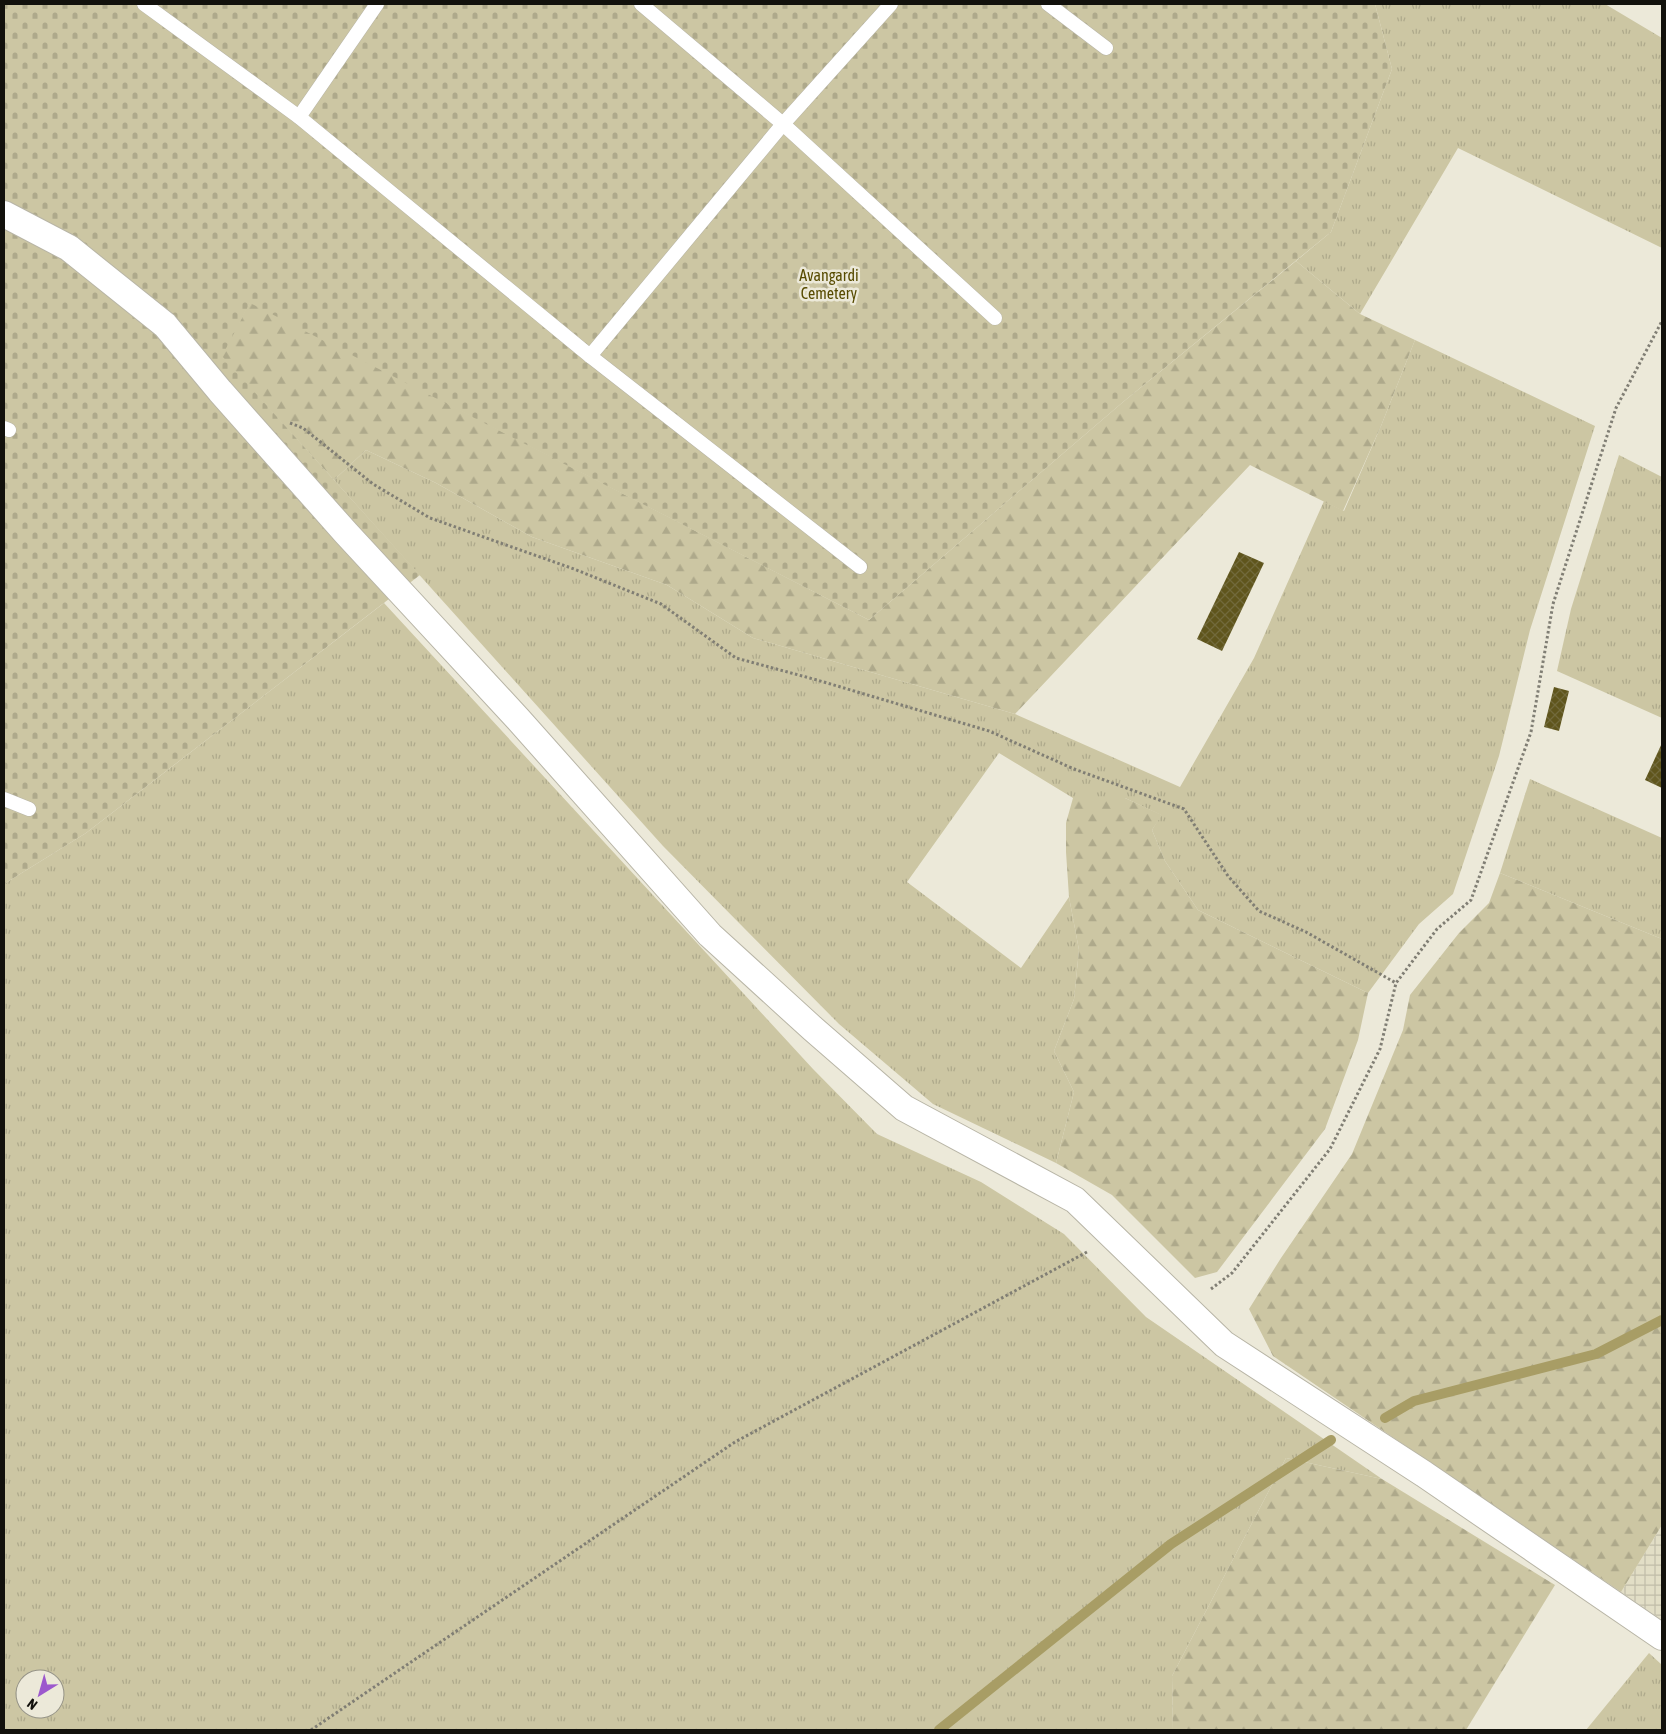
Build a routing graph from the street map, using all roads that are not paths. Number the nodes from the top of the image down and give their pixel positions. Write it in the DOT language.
graph roads {
  1 [pos="144,4"];
  2 [pos="377,4"];
  3 [pos="641,4"];
  4 [pos="891,4"];
  5 [pos="1048,4"];
  6 [pos="1106,48"];
  7 [pos="298,117"];
  8 [pos="783,124"];
  9 [pos="4,214"];
  10 [pos="995,318"];
  11 [pos="590,356"];
  12 [pos="860,567"];
  13 [pos="4,799"];
  14 [pos="28,809"];
  15 [pos="1662,1637"];
  1 -- 7 [label="lane"];
  2 -- 7 [label="lane"];
  3 -- 8 [label="lane"];
  4 -- 8 [label="lane"];
  5 -- 6 [label="lane"];
  7 -- 11 [label="lane"];
  8 -- 10 [label="lane"];
  8 -- 11 [label="lane"];
  9 -- 15 [label="street"];
  11 -- 12 [label="lane"];
  13 -- 14 [label="lane"];
}
